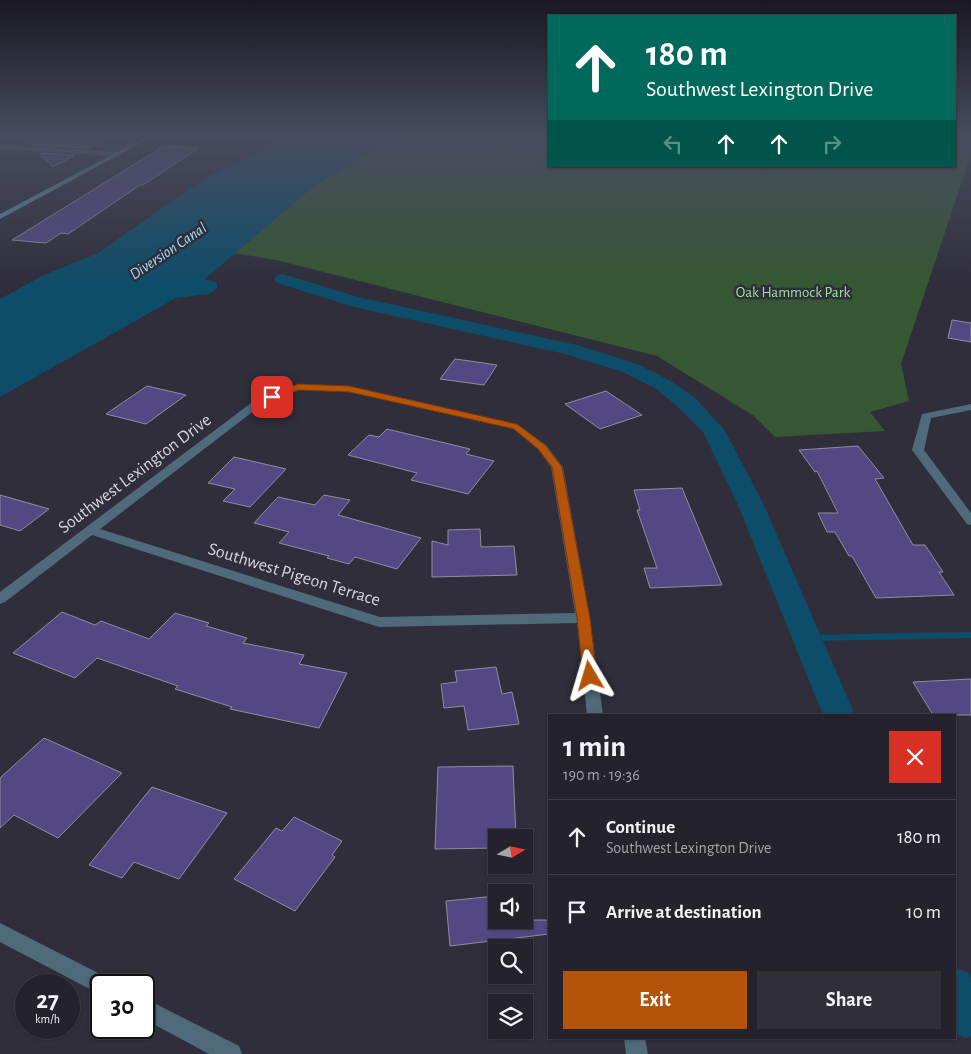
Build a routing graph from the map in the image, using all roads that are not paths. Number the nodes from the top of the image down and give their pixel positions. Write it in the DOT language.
graph roads {
  1 [pos="58,185"];
  2 [pos="1,215"];
  3 [pos="971,407"];
  4 [pos="971,521"];
  5 [pos="90,530"];
  6 [pos="0,599"];
  7 [pos="583,618"];
  8 [pos="595,714"];
  9 [pos="0,932"];
  10 [pos="90,979"];
  11 [pos="155,1014"];
  12 [pos="635,1039"];
  13 [pos="231,1054"];
  14 [pos="637,1054"];
  1 -- 2 [label="street"];
  3 -- 4 [label="street"];
  5 -- 6 [label="street, Southwest Lexington Drive"];
  5 -- 7 [label="street, Southwest Pigeon Terrace"];
  5 -- 7 [label="street, Southwest Lexington Drive"];
  7 -- 8 [label="street"];
  9 -- 10 [label="street"];
  11 -- 13 [label="street"];
  12 -- 14 [label="street"];
}
